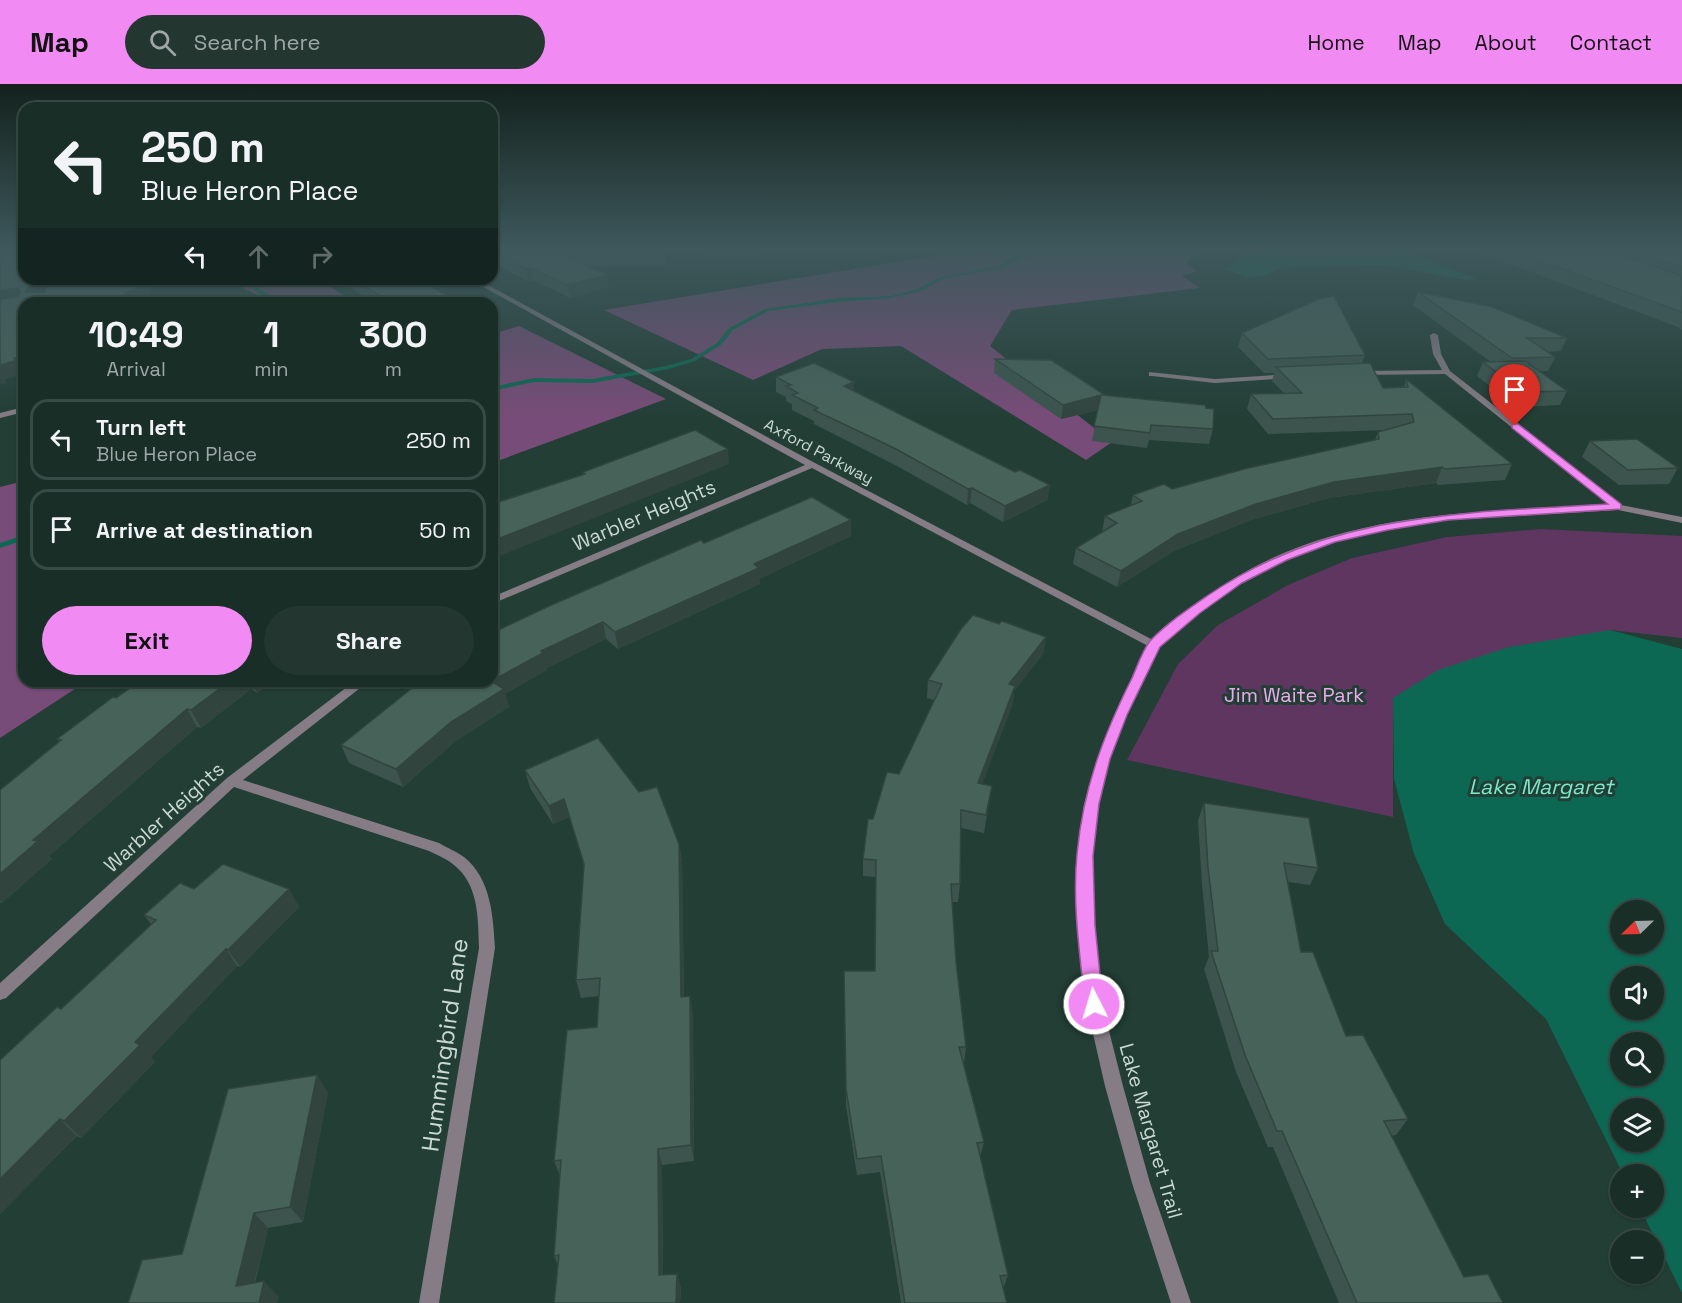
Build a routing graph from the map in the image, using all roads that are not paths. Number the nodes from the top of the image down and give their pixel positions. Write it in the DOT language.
graph roads {
  1 [pos="523,307"];
  2 [pos="1434,335"];
  3 [pos="1447,372"];
  4 [pos="1152,374"];
  5 [pos="1347,374"];
  6 [pos="1303,375"];
  7 [pos="18,411"];
  8 [pos="0,416"];
  9 [pos="812,465"];
  10 [pos="1618,507"];
  11 [pos="1682,520"];
  12 [pos="498,599"];
  13 [pos="1154,645"];
  14 [pos="355,687"];
  15 [pos="232,781"];
  16 [pos="0,993"];
  17 [pos="429,1303"];
  18 [pos="1181,1303"];
  1 -- 9 [label="street, Axford Parkway"];
  2 -- 3 [label="street"];
  3 -- 5 [label="street"];
  3 -- 10 [label="street"];
  4 -- 6 [label="street"];
  7 -- 8 [label="street"];
  9 -- 12 [label="street, Warbler Heights"];
  9 -- 13 [label="street, Axford Parkway"];
  10 -- 11 [label="street, Lake Margaret Trail"];
  10 -- 13 [label="street, Lake Margaret Trail"];
  13 -- 18 [label="street, Lake Margaret Trail"];
  14 -- 15 [label="street, Warbler Heights"];
  15 -- 16 [label="street, Warbler Heights"];
  15 -- 17 [label="street, Hummingbird Lane"];
}
